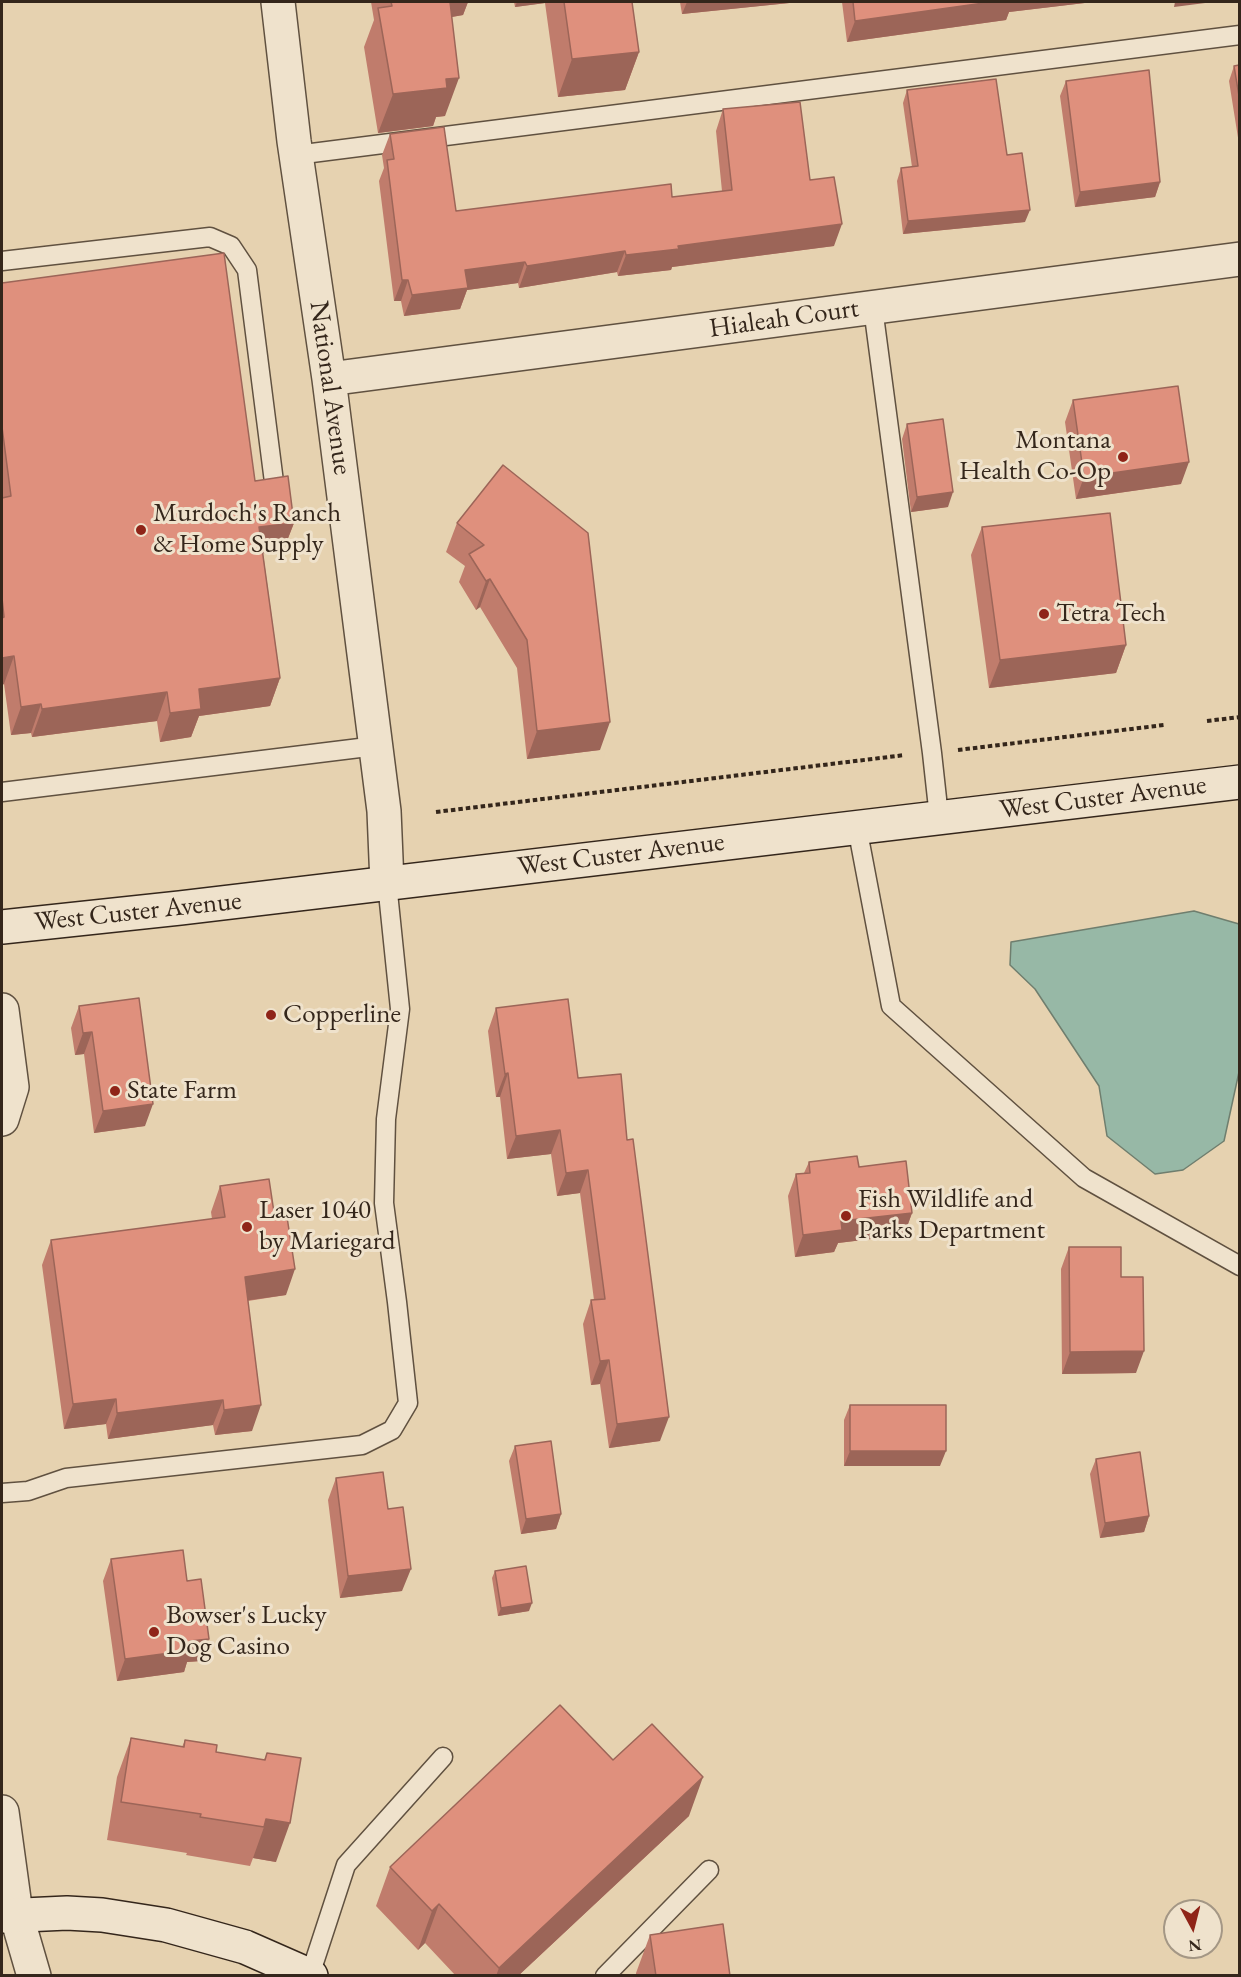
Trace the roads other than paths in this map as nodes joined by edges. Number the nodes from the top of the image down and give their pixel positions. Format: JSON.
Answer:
{"nodes":[{"id":1,"x":278,"y":2,"type":"edge"},
{"id":2,"x":1239,"y":35,"type":"edge"},
{"id":3,"x":296,"y":155,"type":"junction"},
{"id":4,"x":1239,"y":259,"type":"edge"},
{"id":5,"x":2,"y":261,"type":"edge"},
{"id":6,"x":873,"y":308,"type":"junction"},
{"id":7,"x":329,"y":379,"type":"junction"},
{"id":8,"x":274,"y":482,"type":"edge"},
{"id":9,"x":376,"y":746,"type":"junction"},
{"id":10,"x":1239,"y":782,"type":"edge"},
{"id":11,"x":2,"y":792,"type":"edge"},
{"id":12,"x":939,"y":818,"type":"junction"},
{"id":13,"x":857,"y":827,"type":"junction"},
{"id":14,"x":387,"y":883,"type":"junction"},
{"id":15,"x":2,"y":927,"type":"edge"},
{"id":16,"x":2,"y":1010,"type":"edge"},
{"id":17,"x":2,"y":1119,"type":"edge"},
{"id":18,"x":1239,"y":1266,"type":"edge"},
{"id":19,"x":2,"y":1493,"type":"edge"},
{"id":20,"x":443,"y":1757,"type":"dead end"},
{"id":21,"x":2,"y":1812,"type":"edge"},
{"id":22,"x":709,"y":1870,"type":"dead end"},
{"id":23,"x":9,"y":1915,"type":"edge"},
{"id":24,"x":2,"y":1947,"type":"edge"},
{"id":25,"x":311,"y":1975,"type":"edge"},
{"id":26,"x":34,"y":1976,"type":"edge"},
{"id":27,"x":605,"y":1976,"type":"edge"}],
"edges":[{"from":1,"to":3,"type":"street","name":"National Avenue"},
{"from":2,"to":3,"type":"lane"},
{"from":3,"to":7,"type":"street","name":"National Avenue"},
{"from":4,"to":6,"type":"street","name":"Hialeah Court"},
{"from":5,"to":8,"type":"lane"},
{"from":6,"to":7,"type":"street","name":"Hialeah Court"},
{"from":6,"to":12,"type":"lane"},
{"from":7,"to":9,"type":"street","name":"National Avenue"},
{"from":9,"to":11,"type":"lane"},
{"from":9,"to":14,"type":"street","name":"National Avenue"},
{"from":10,"to":12,"type":"street","name":"West Custer Avenue"},
{"from":12,"to":13,"type":"street","name":"West Custer Avenue"},
{"from":13,"to":14,"type":"street","name":"West Custer Avenue"},
{"from":13,"to":18,"type":"lane"},
{"from":14,"to":15,"type":"street","name":"West Custer Avenue"},
{"from":14,"to":19,"type":"lane"},
{"from":16,"to":17,"type":"street"},
{"from":20,"to":25,"type":"lane"},
{"from":21,"to":23,"type":"street"},
{"from":22,"to":27,"type":"lane"},
{"from":23,"to":24,"type":"street"},
{"from":23,"to":25,"type":"street"},
{"from":23,"to":26,"type":"street"}]}
